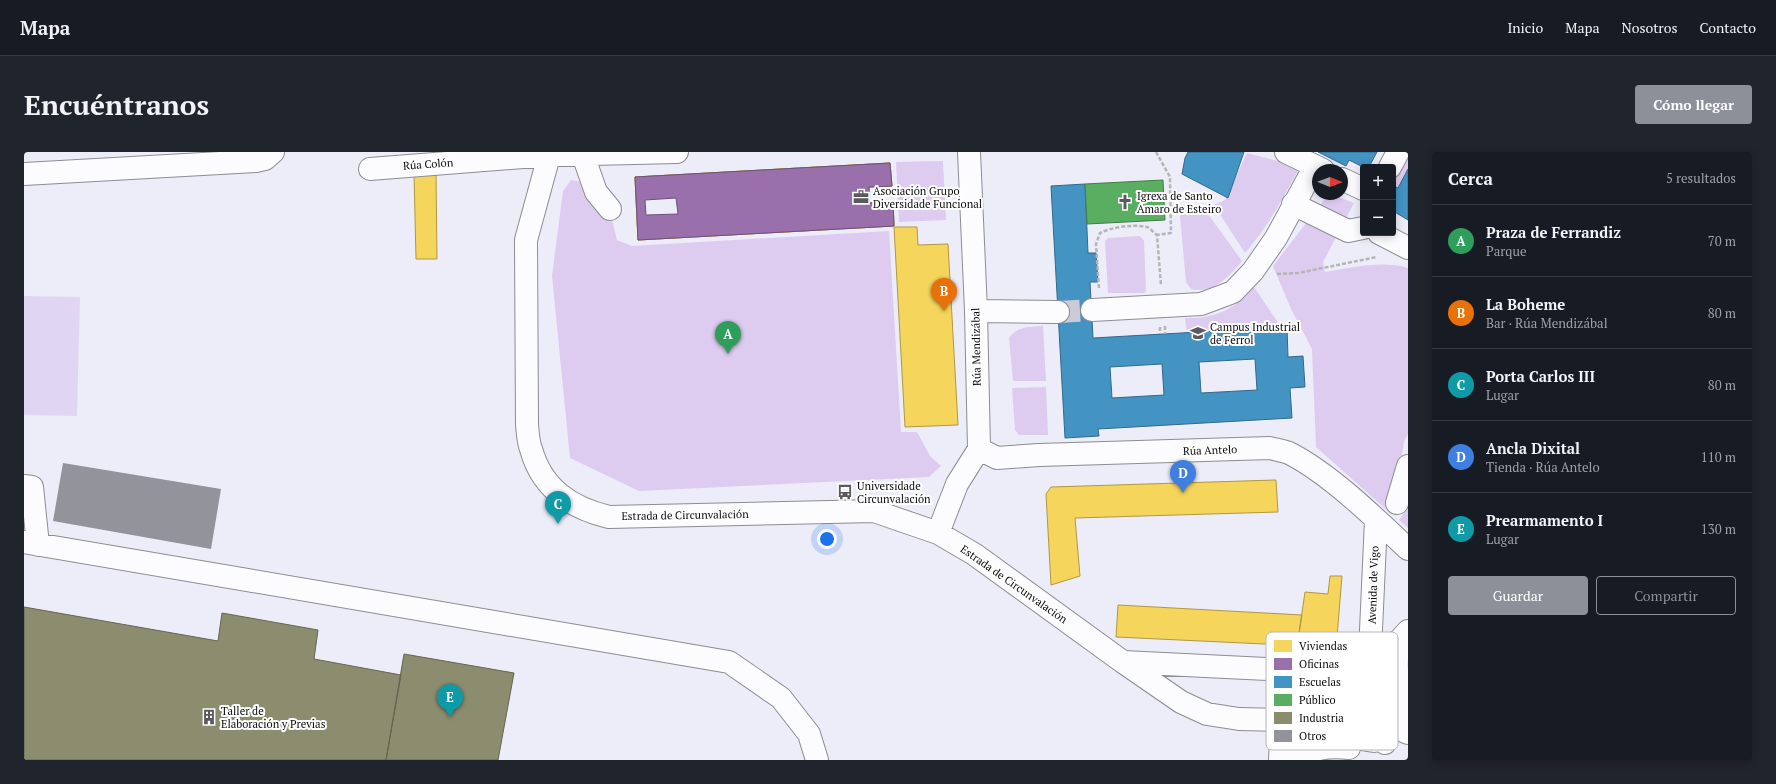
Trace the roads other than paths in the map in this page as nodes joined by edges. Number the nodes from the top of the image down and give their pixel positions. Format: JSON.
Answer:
{"nodes":[{"id":1,"x":273,"y":152,"type":"edge"},
{"id":2,"x":677,"y":152,"type":"edge"},
{"id":3,"x":969,"y":152,"type":"edge"},
{"id":4,"x":1286,"y":152,"type":"edge"},
{"id":5,"x":1398,"y":152,"type":"edge"},
{"id":6,"x":550,"y":154,"type":"edge"},
{"id":7,"x":583,"y":155,"type":"junction"},
{"id":8,"x":1392,"y":164,"type":"edge"},
{"id":9,"x":1312,"y":165,"type":"edge"},
{"id":10,"x":370,"y":169,"type":"dead end"},
{"id":11,"x":24,"y":174,"type":"edge"},
{"id":12,"x":1312,"y":178,"type":"edge"},
{"id":13,"x":1348,"y":182,"type":"edge"},
{"id":14,"x":1360,"y":187,"type":"edge"},
{"id":15,"x":1293,"y":204,"type":"junction"},
{"id":16,"x":610,"y":209,"type":"dead end"},
{"id":17,"x":1360,"y":229,"type":"edge"},
{"id":18,"x":1385,"y":236,"type":"edge"},
{"id":19,"x":1408,"y":248,"type":"edge"},
{"id":20,"x":1096,"y":310,"type":"tunnel mouth"},
{"id":21,"x":976,"y":311,"type":"junction"},
{"id":22,"x":1058,"y":312,"type":"tunnel mouth"},
{"id":23,"x":979,"y":448,"type":"junction"},
{"id":24,"x":1408,"y":466,"type":"edge"},
{"id":25,"x":24,"y":486,"type":"edge"},
{"id":26,"x":1397,"y":503,"type":"dead end"},
{"id":27,"x":1376,"y":520,"type":"junction"},
{"id":28,"x":938,"y":533,"type":"junction"},
{"id":29,"x":31,"y":544,"type":"edge"},
{"id":30,"x":1408,"y":549,"type":"edge"},
{"id":31,"x":1371,"y":632,"type":"edge"},
{"id":32,"x":1403,"y":636,"type":"edge"},
{"id":33,"x":1123,"y":662,"type":"junction"},
{"id":34,"x":1266,"y":669,"type":"edge"},
{"id":35,"x":1398,"y":674,"type":"edge"},
{"id":36,"x":1398,"y":685,"type":"edge"},
{"id":37,"x":1408,"y":711,"type":"edge"},
{"id":38,"x":1266,"y":720,"type":"edge"},
{"id":39,"x":1398,"y":729,"type":"edge"},
{"id":40,"x":1408,"y":733,"type":"edge"},
{"id":41,"x":1398,"y":744,"type":"edge"},
{"id":42,"x":1408,"y":745,"type":"edge"},
{"id":43,"x":1398,"y":746,"type":"edge"},
{"id":44,"x":1281,"y":750,"type":"edge"},
{"id":45,"x":1314,"y":750,"type":"edge"},
{"id":46,"x":817,"y":760,"type":"edge"},
{"id":47,"x":1280,"y":760,"type":"edge"},
{"id":48,"x":1294,"y":760,"type":"edge"}],
"edges":[{"from":1,"to":11,"type":"street"},
{"from":2,"to":7,"type":"street","name":"Rúa Colón"},
{"from":3,"to":21,"type":"street","name":"Rúa Mendizábal"},
{"from":4,"to":9,"type":"street"},
{"from":5,"to":8,"type":"street"},
{"from":6,"to":7,"type":"street","name":"Rúa Colón"},
{"from":6,"to":10,"type":"street","name":"Rúa Colón"},
{"from":6,"to":28,"type":"street","name":"Estrada de Circunvalación"},
{"from":7,"to":16,"type":"street"},
{"from":12,"to":15,"type":"street"},
{"from":13,"to":14,"type":"street"},
{"from":15,"to":17,"type":"street"},
{"from":15,"to":20,"type":"street"},
{"from":18,"to":19,"type":"street"},
{"from":21,"to":22,"type":"street"},
{"from":21,"to":23,"type":"street","name":"Rúa Mendizábal"},
{"from":23,"to":27,"type":"street","name":"Rúa Antelo"},
{"from":23,"to":28,"type":"street"},
{"from":24,"to":26,"type":"street"},
{"from":25,"to":29,"type":"street"},
{"from":27,"to":30,"type":"street","name":"Rúa Antelo"},
{"from":27,"to":31,"type":"street","name":"Avenida de Vigo"},
{"from":28,"to":33,"type":"street","name":"Estrada de Circunvalación"},
{"from":29,"to":46,"type":"street"},
{"from":32,"to":35,"type":"street"},
{"from":33,"to":34,"type":"street"},
{"from":33,"to":38,"type":"street","name":"Estrada de Circunvalación"},
{"from":36,"to":37,"type":"street"},
{"from":39,"to":40,"type":"street"},
{"from":41,"to":42,"type":"street"},
{"from":42,"to":43,"type":"street"},
{"from":44,"to":47,"type":"street"},
{"from":45,"to":48,"type":"street"}]}
